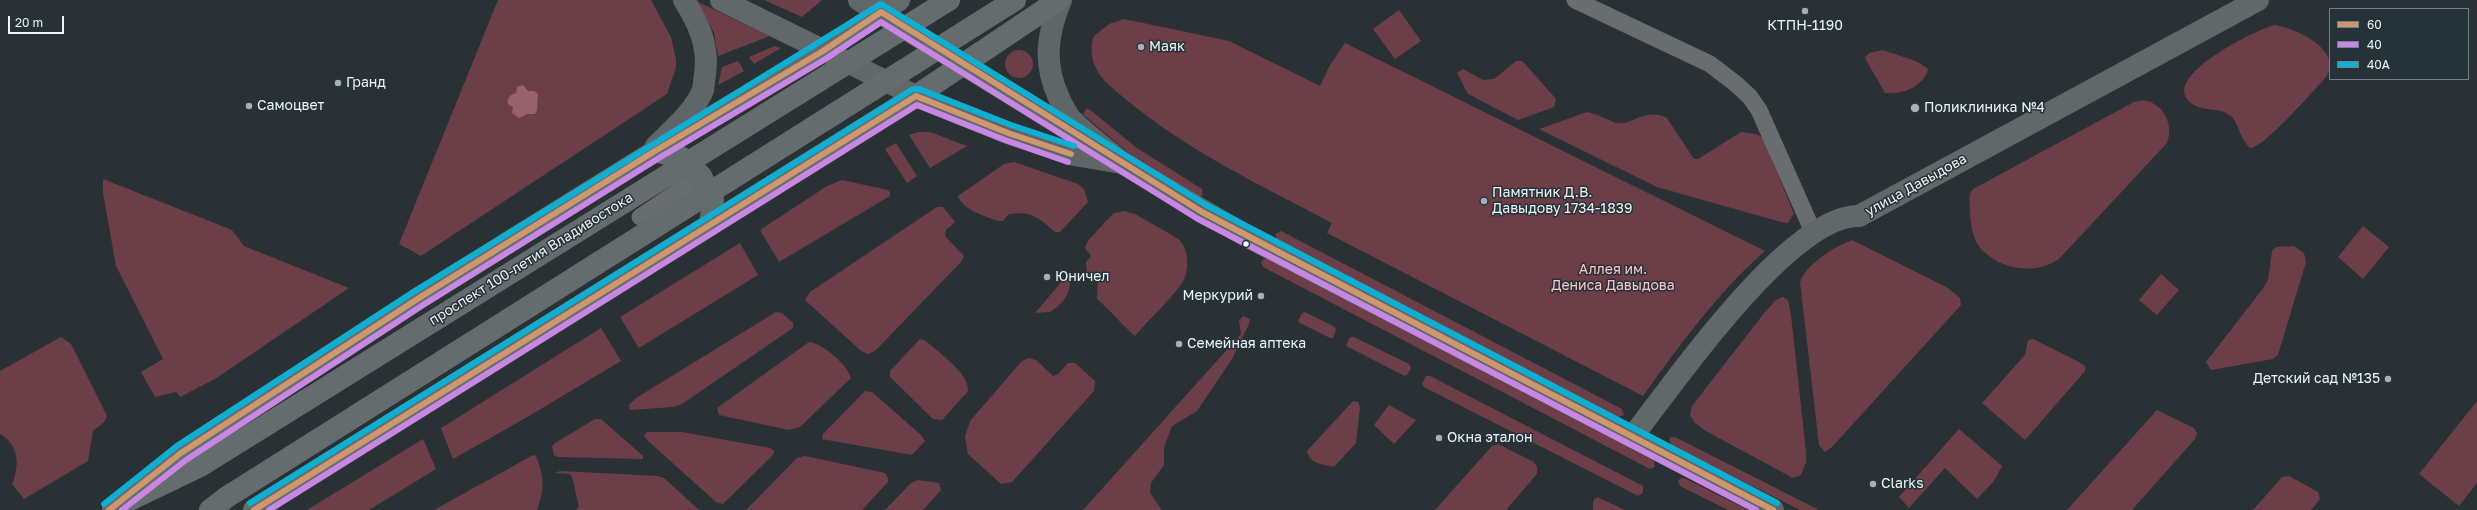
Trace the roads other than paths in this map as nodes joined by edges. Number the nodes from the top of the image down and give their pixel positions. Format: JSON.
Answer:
{"nodes":[{"id":1,"x":684,"y":0,"type":"edge"},
{"id":2,"x":721,"y":0,"type":"edge"},
{"id":3,"x":859,"y":0,"type":"edge"},
{"id":4,"x":899,"y":0,"type":"edge"},
{"id":5,"x":949,"y":0,"type":"edge"},
{"id":6,"x":1015,"y":0,"type":"edge"},
{"id":7,"x":1060,"y":0,"type":"edge"},
{"id":8,"x":1575,"y":0,"type":"edge"},
{"id":9,"x":2258,"y":0,"type":"edge"},
{"id":10,"x":881,"y":12,"type":"junction"},
{"id":11,"x":822,"y":51,"type":"junction"},
{"id":12,"x":964,"y":64,"type":"junction"},
{"id":13,"x":916,"y":96,"type":"junction"},
{"id":14,"x":650,"y":154,"type":"junction"},
{"id":15,"x":1122,"y":163,"type":"junction"},
{"id":16,"x":701,"y":176,"type":"junction"},
{"id":17,"x":640,"y":217,"type":"dead end"},
{"id":18,"x":710,"y":225,"type":"junction"},
{"id":19,"x":1814,"y":234,"type":"junction"},
{"id":20,"x":1632,"y":437,"type":"junction"},
{"id":21,"x":111,"y":509,"type":"edge"},
{"id":22,"x":210,"y":510,"type":"edge"},
{"id":23,"x":254,"y":510,"type":"edge"},
{"id":24,"x":1773,"y":510,"type":"edge"}],
"edges":[{"from":1,"to":14,"type":"main road"},
{"from":2,"to":11,"type":"street"},
{"from":3,"to":10,"type":"street"},
{"from":4,"to":10,"type":"highway"},
{"from":5,"to":21,"type":"highway","name":"проспект 100-летия Владивостока","bridge":true},
{"from":6,"to":22,"type":"highway","bridge":true},
{"from":7,"to":12,"type":"highway"},
{"from":7,"to":15,"type":"main road"},
{"from":8,"to":19,"type":"street"},
{"from":9,"to":19,"type":"street","name":"улица Давыдова"},
{"from":10,"to":11,"type":"highway"},
{"from":10,"to":12,"type":"street"},
{"from":11,"to":13,"type":"street"},
{"from":11,"to":14,"type":"highway"},
{"from":12,"to":13,"type":"highway"},
{"from":12,"to":15,"type":"street"},
{"from":13,"to":15,"type":"main road"},
{"from":13,"to":18,"type":"highway"},
{"from":14,"to":16,"type":"highway"},
{"from":14,"to":21,"type":"highway"},
{"from":15,"to":20,"type":"main road"},
{"from":16,"to":17,"type":"street"},
{"from":16,"to":18,"type":"highway"},
{"from":18,"to":23,"type":"highway"},
{"from":19,"to":20,"type":"street","name":"улица Давыдова"},
{"from":20,"to":24,"type":"main road"}]}
